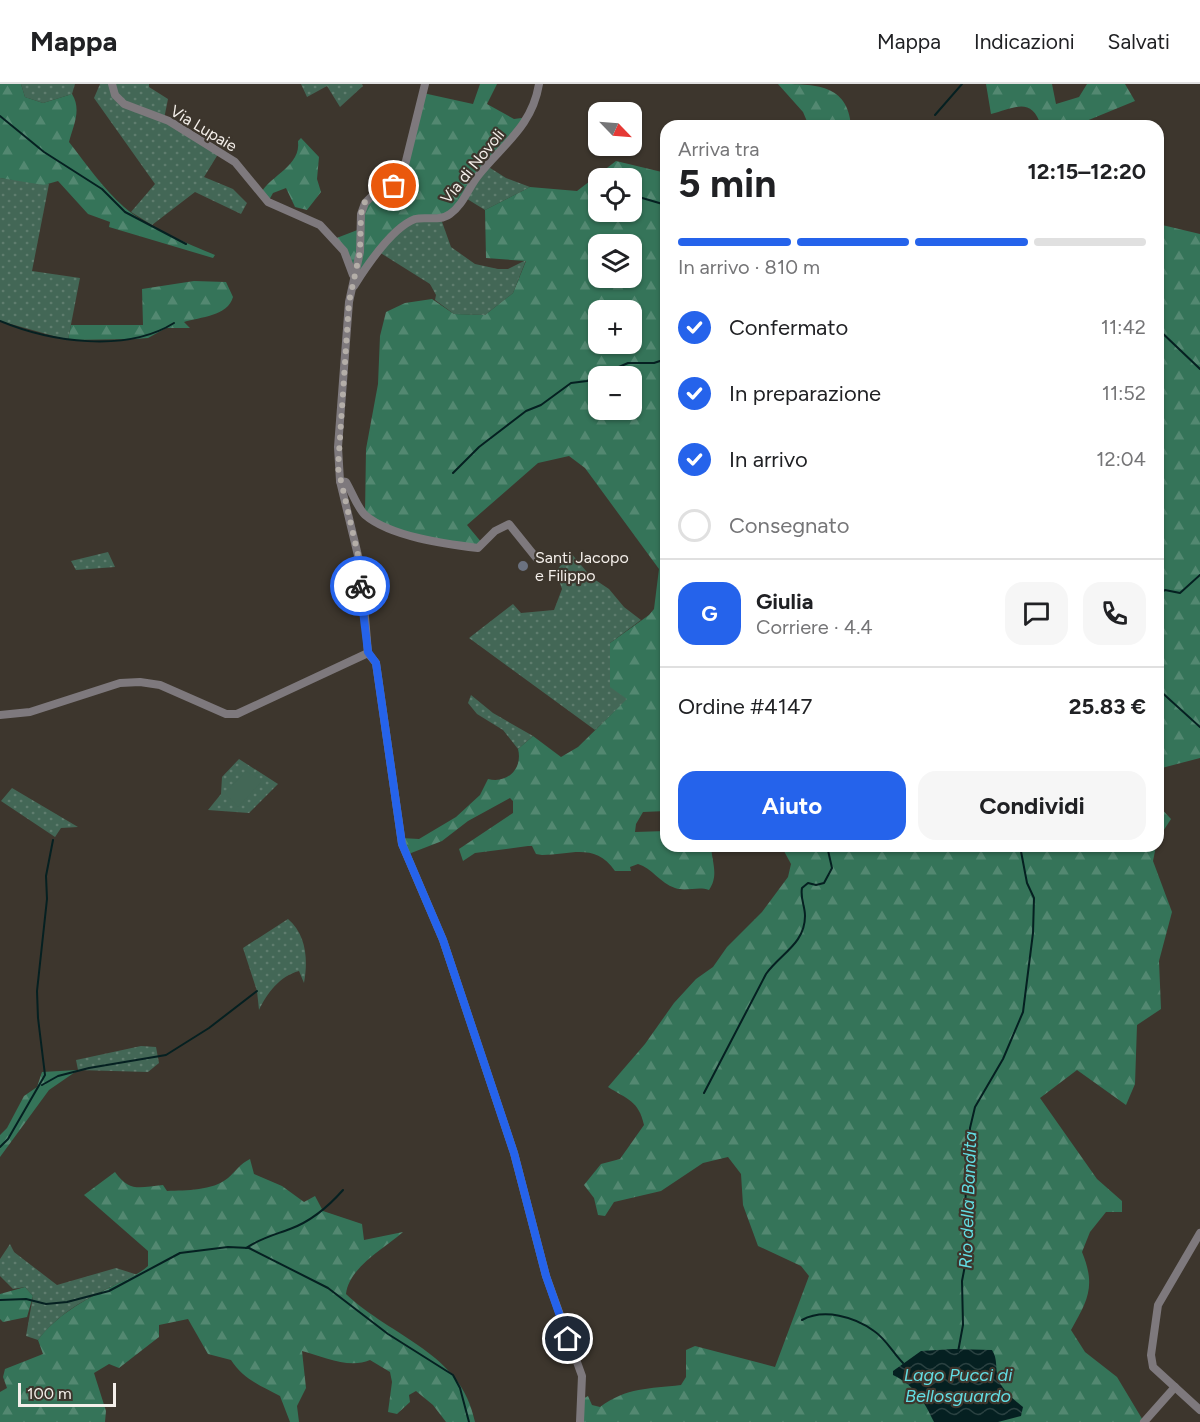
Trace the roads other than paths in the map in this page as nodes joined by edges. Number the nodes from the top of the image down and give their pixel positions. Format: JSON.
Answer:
{"nodes":[{"id":1,"x":112,"y":84,"type":"edge"},
{"id":2,"x":425,"y":84,"type":"edge"},
{"id":3,"x":539,"y":84,"type":"edge"},
{"id":4,"x":354,"y":275,"type":"junction"},
{"id":5,"x":353,"y":288,"type":"junction"},
{"id":6,"x":340,"y":481,"type":"junction"},
{"id":7,"x":538,"y":560,"type":"dead end"},
{"id":8,"x":368,"y":652,"type":"junction"},
{"id":9,"x":0,"y":715,"type":"edge"},
{"id":10,"x":1200,"y":1233,"type":"edge"},
{"id":11,"x":1175,"y":1387,"type":"junction"},
{"id":12,"x":1200,"y":1410,"type":"edge"},
{"id":13,"x":580,"y":1422,"type":"edge"},
{"id":14,"x":1144,"y":1422,"type":"edge"}],
"edges":[{"from":1,"to":4,"type":"street","name":"Via Lupaie"},
{"from":2,"to":4,"type":"street","name":"Via Lupaie"},
{"from":3,"to":5,"type":"street","name":"Via di Novoli"},
{"from":4,"to":5,"type":"street","name":"Via Lupaie"},
{"from":5,"to":6,"type":"street","name":"Via Lupaie"},
{"from":6,"to":7,"type":"street"},
{"from":6,"to":8,"type":"street","name":"Via Lupaie"},
{"from":8,"to":9,"type":"street"},
{"from":8,"to":13,"type":"street","name":"Via Lupaie"},
{"from":10,"to":11,"type":"street"},
{"from":11,"to":12,"type":"street"},
{"from":11,"to":14,"type":"street"}]}
